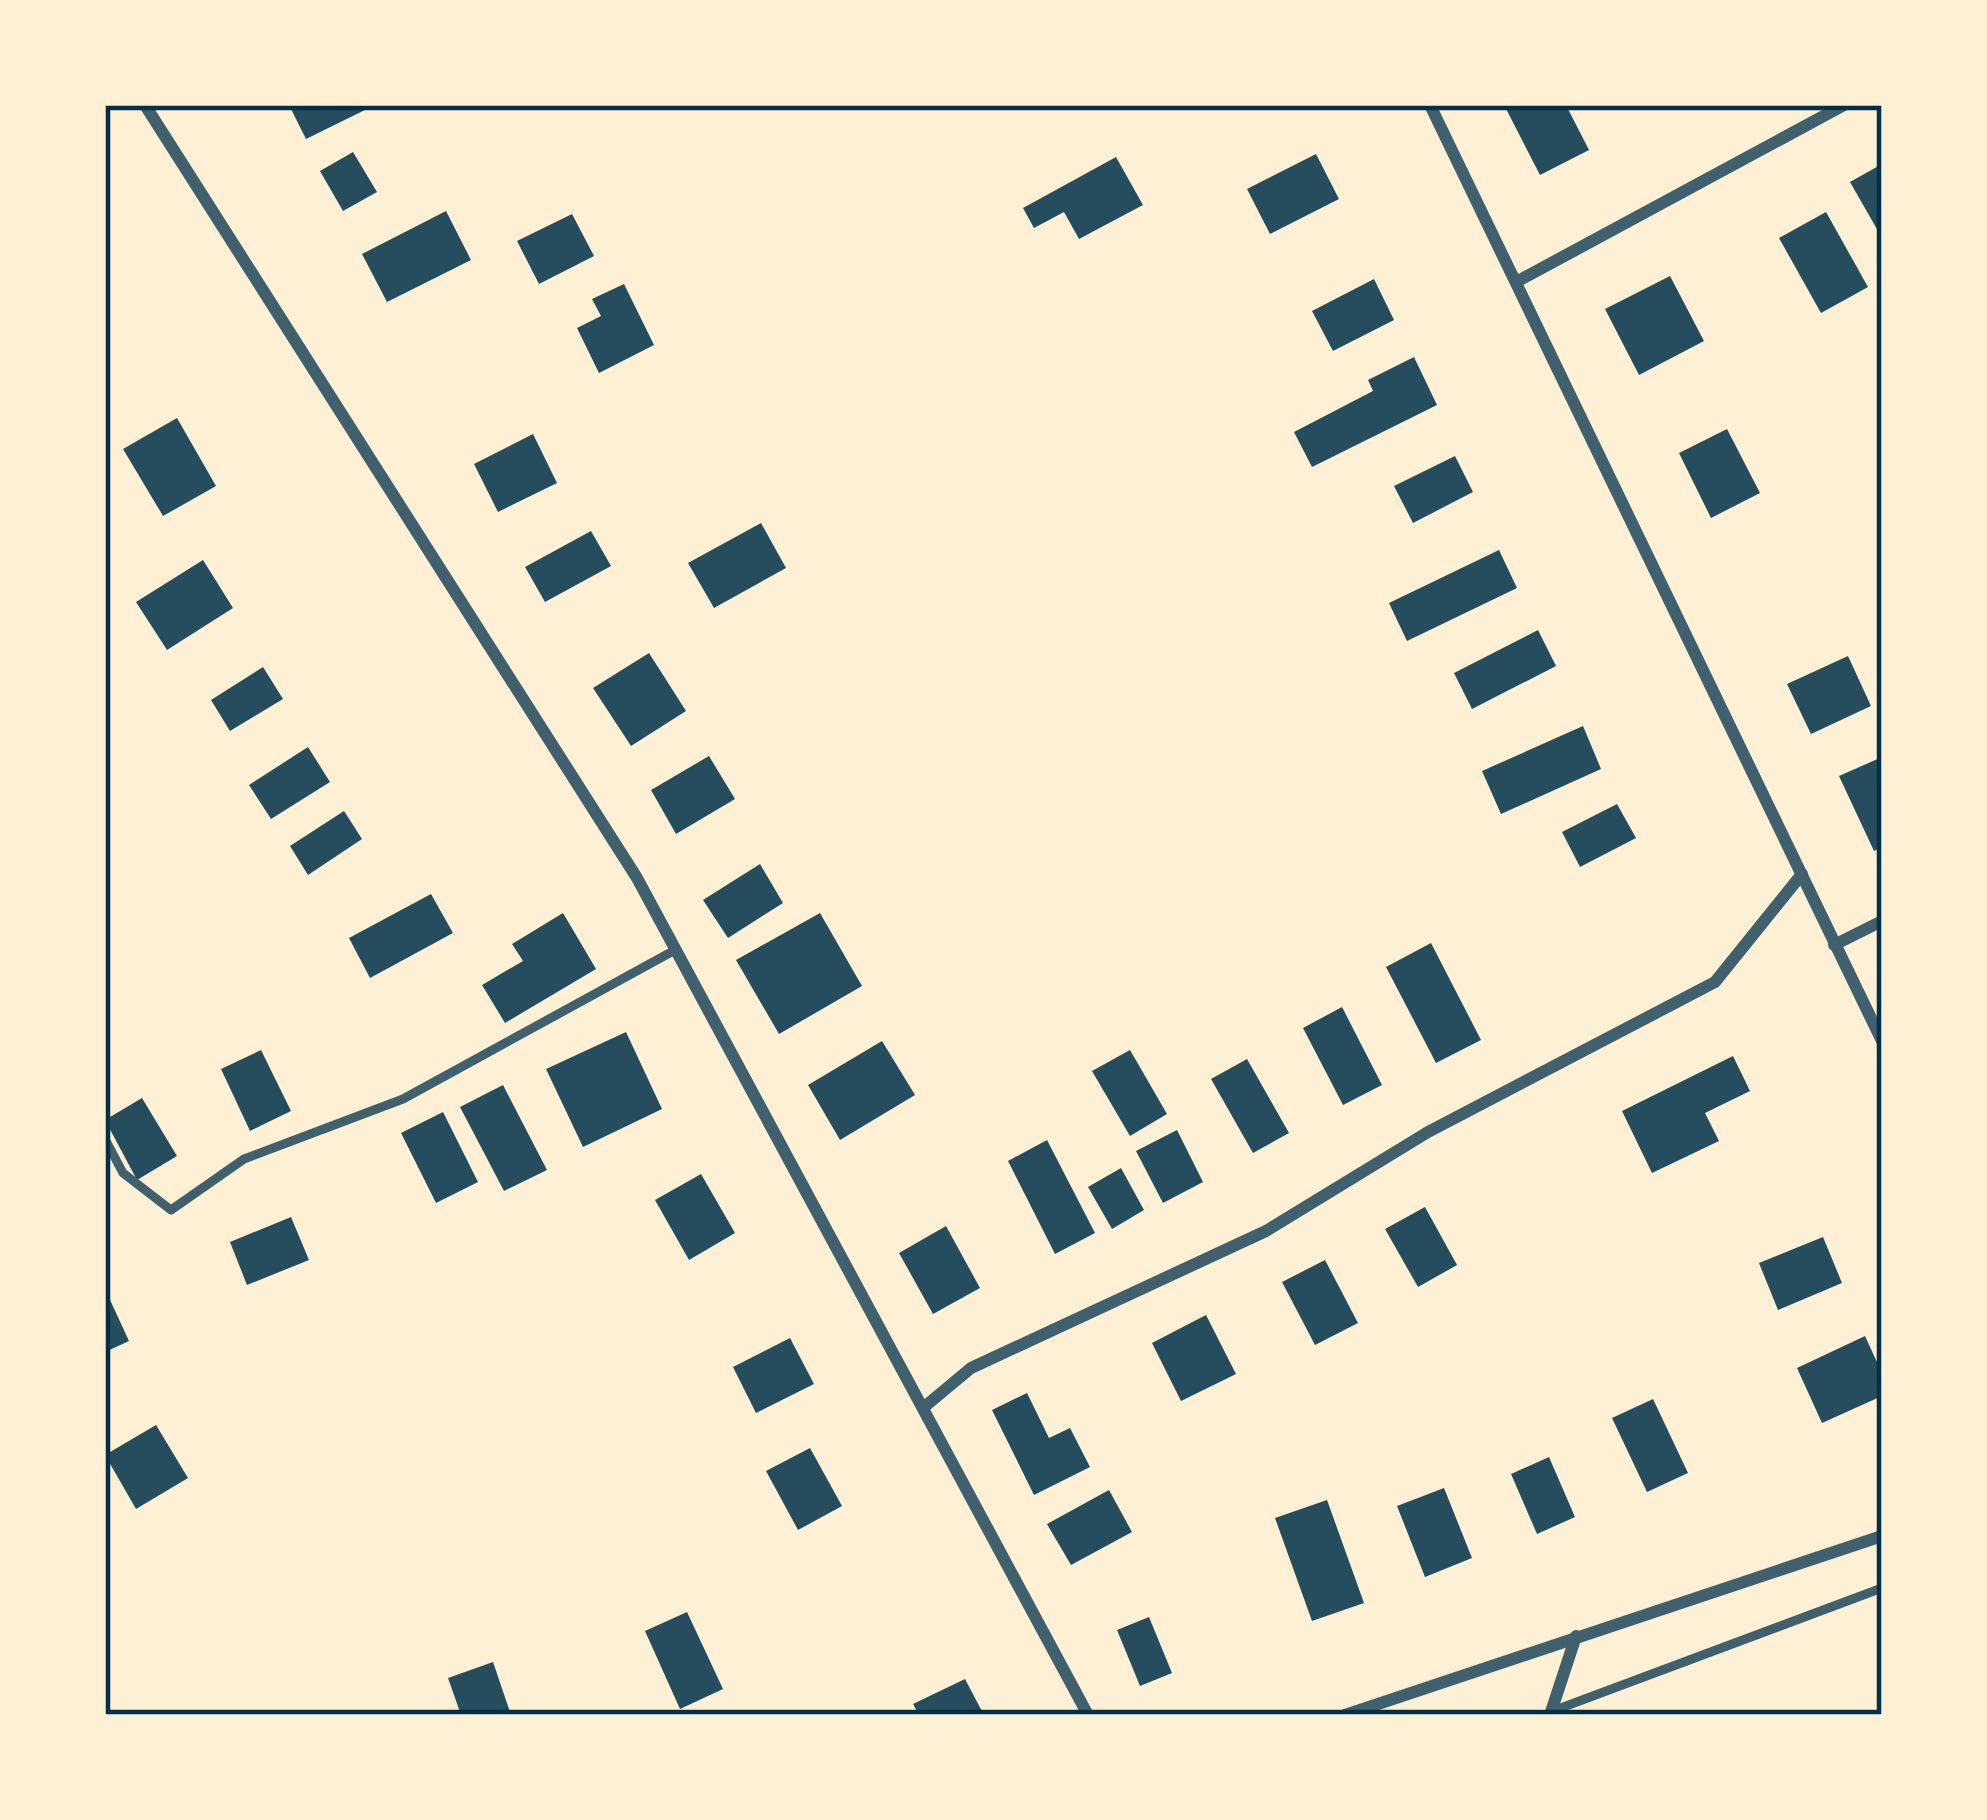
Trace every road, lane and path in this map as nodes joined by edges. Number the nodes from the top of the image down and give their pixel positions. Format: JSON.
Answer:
{"nodes":[{"id":1,"x":145,"y":105,"type":"edge"},
{"id":2,"x":1430,"y":105,"type":"edge"},
{"id":3,"x":1844,"y":105,"type":"edge"},
{"id":4,"x":1518,"y":281,"type":"junction"},
{"id":5,"x":1802,"y":874,"type":"junction"},
{"id":6,"x":1882,"y":921,"type":"edge"},
{"id":7,"x":1834,"y":945,"type":"junction"},
{"id":8,"x":675,"y":950,"type":"junction"},
{"id":9,"x":1882,"y":1041,"type":"edge"},
{"id":10,"x":105,"y":1138,"type":"edge"},
{"id":11,"x":923,"y":1408,"type":"junction"},
{"id":12,"x":1882,"y":1536,"type":"edge"},
{"id":13,"x":1882,"y":1588,"type":"edge"},
{"id":14,"x":1576,"y":1636,"type":"junction"},
{"id":15,"x":1550,"y":1713,"type":"edge"},
{"id":16,"x":1088,"y":1715,"type":"edge"},
{"id":17,"x":1345,"y":1715,"type":"edge"}],
"edges":[{"from":1,"to":8,"type":"street"},
{"from":2,"to":4,"type":"street"},
{"from":3,"to":4,"type":"street"},
{"from":4,"to":5,"type":"street"},
{"from":5,"to":7,"type":"street"},
{"from":5,"to":11,"type":"street"},
{"from":6,"to":7,"type":"street"},
{"from":7,"to":9,"type":"street"},
{"from":8,"to":10,"type":"lane"},
{"from":8,"to":11,"type":"street"},
{"from":11,"to":16,"type":"street"},
{"from":12,"to":14,"type":"street"},
{"from":13,"to":15,"type":"lane"},
{"from":14,"to":15,"type":"street"},
{"from":14,"to":17,"type":"street"}]}
